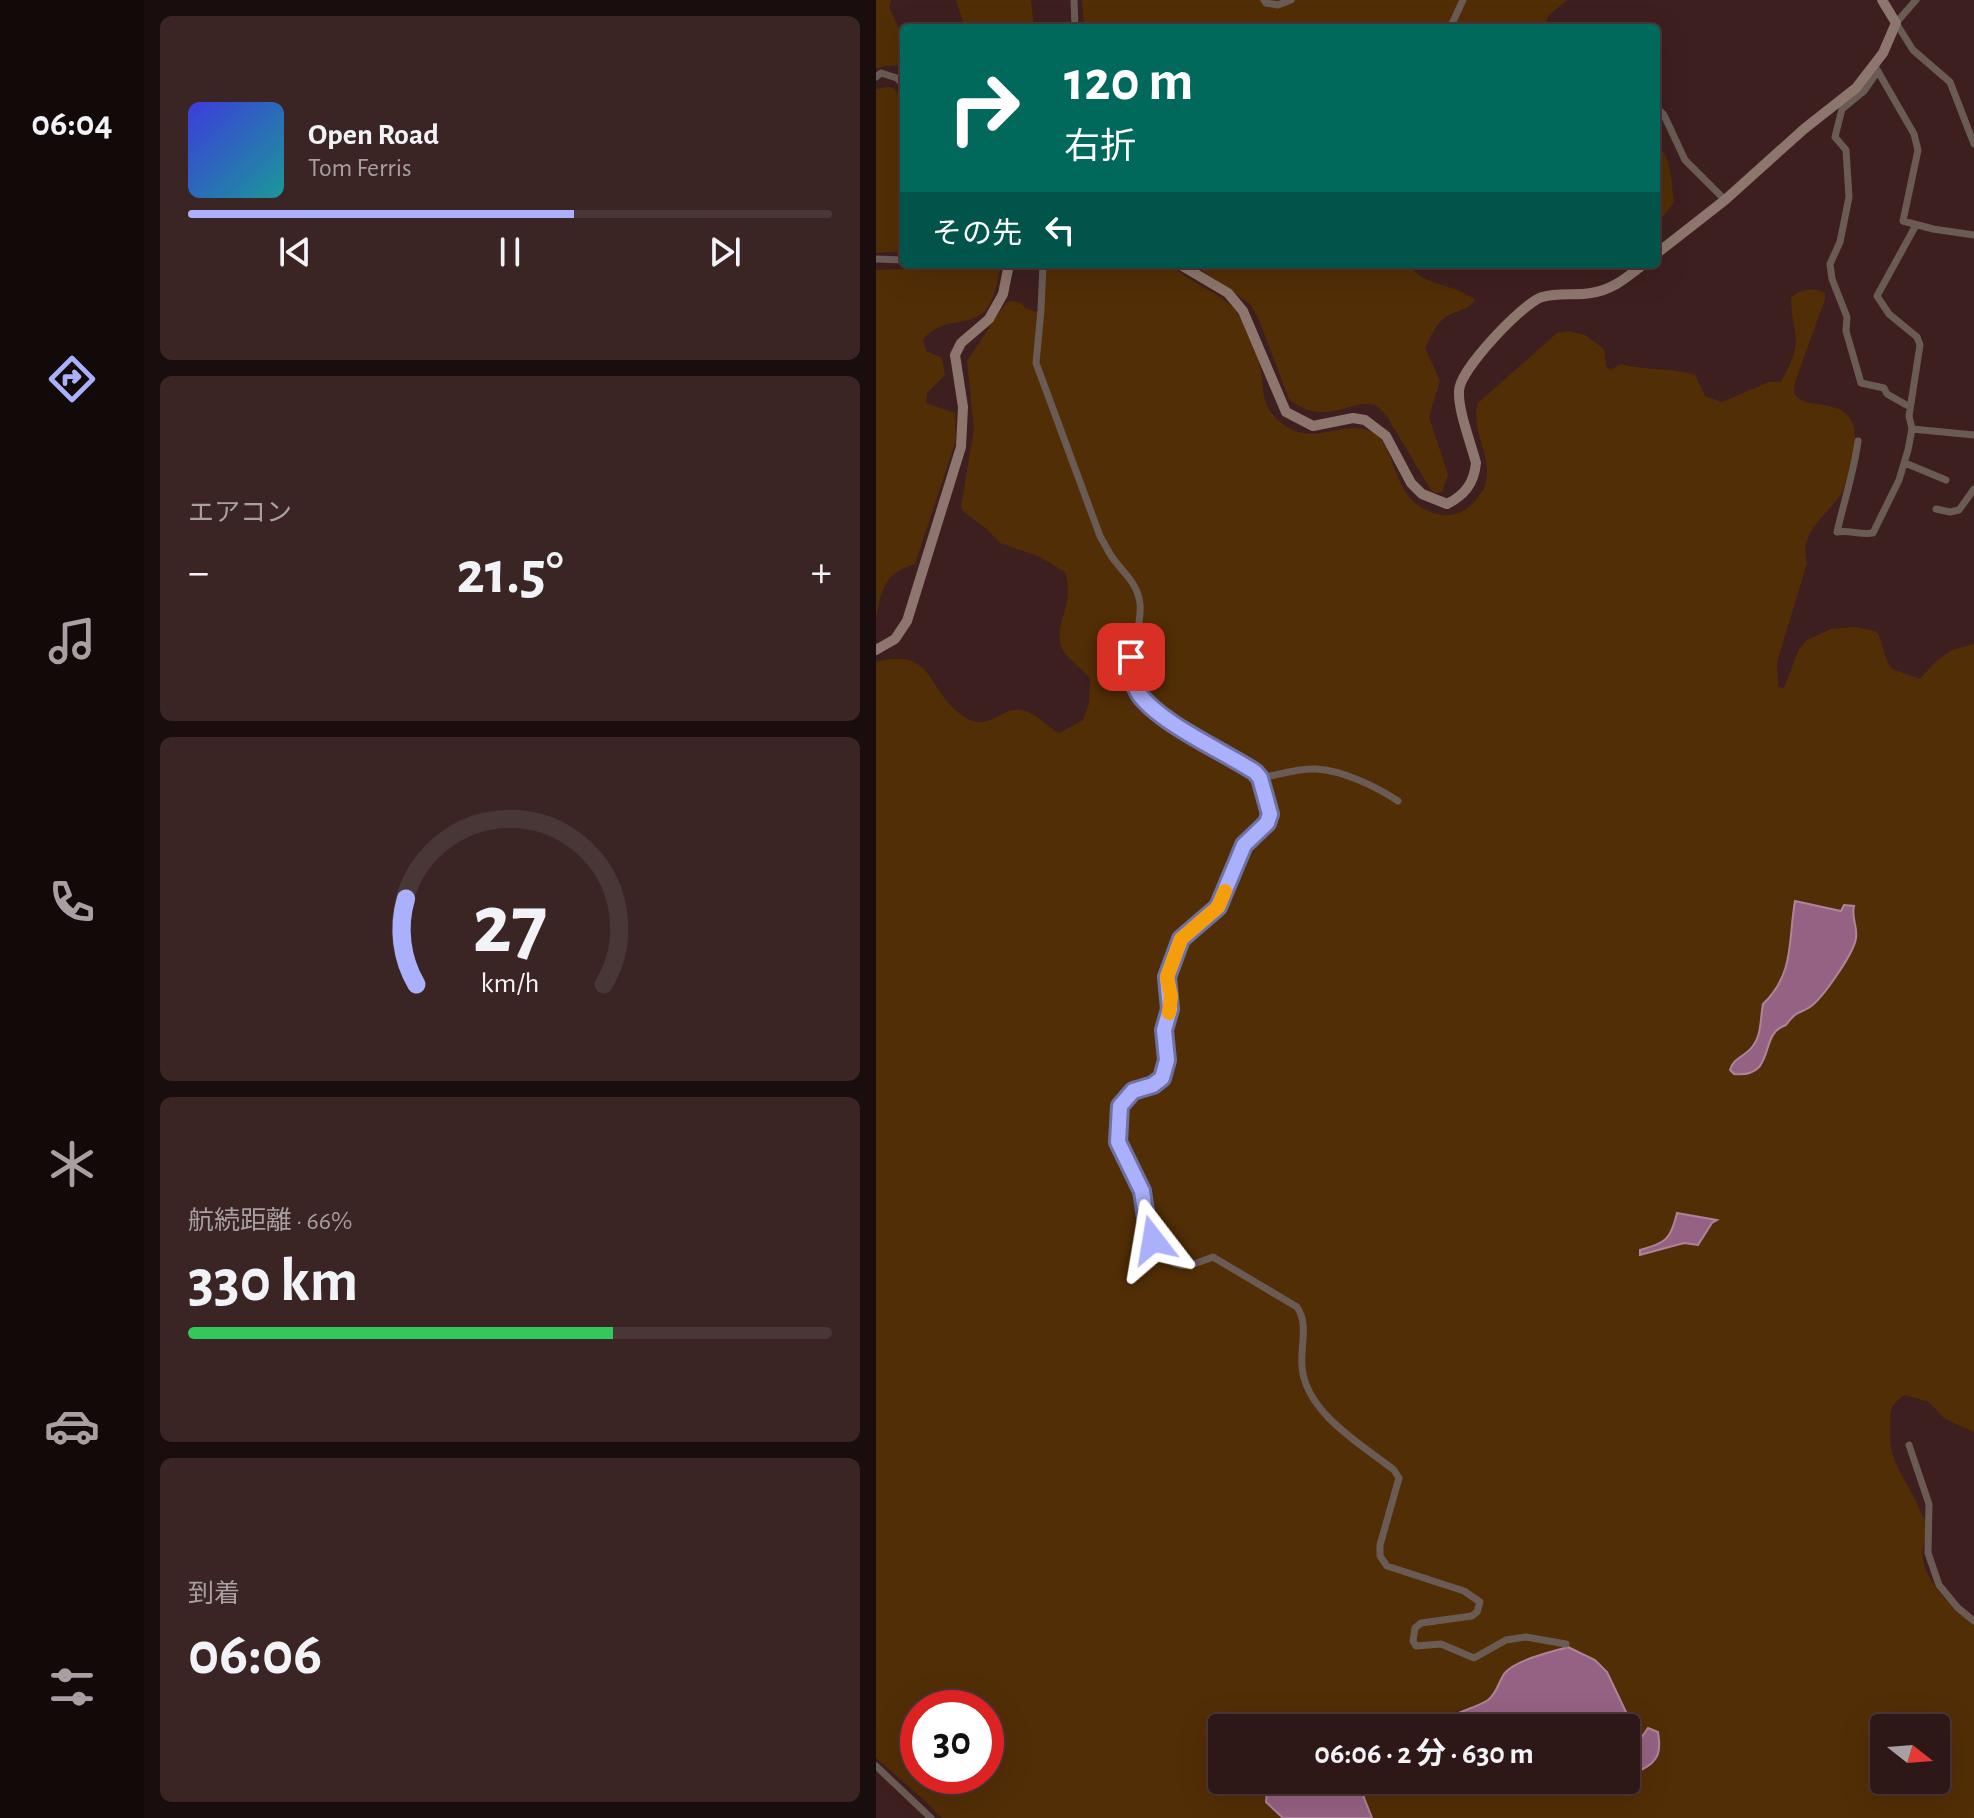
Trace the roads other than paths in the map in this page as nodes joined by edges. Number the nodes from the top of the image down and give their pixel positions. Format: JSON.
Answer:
{"nodes":[{"id":1,"x":1074,"y":0,"type":"edge"},
{"id":2,"x":1264,"y":0,"type":"edge"},
{"id":3,"x":1291,"y":0,"type":"edge"},
{"id":4,"x":1463,"y":0,"type":"edge"},
{"id":5,"x":1882,"y":0,"type":"edge"},
{"id":6,"x":1916,"y":0,"type":"edge"},
{"id":7,"x":1896,"y":23,"type":"junction"},
{"id":8,"x":1075,"y":24,"type":"edge"},
{"id":9,"x":1452,"y":24,"type":"edge"},
{"id":10,"x":1875,"y":68,"type":"junction"},
{"id":11,"x":876,"y":77,"type":"edge"},
{"id":12,"x":900,"y":81,"type":"edge"},
{"id":13,"x":1660,"y":111,"type":"edge"},
{"id":14,"x":1974,"y":144,"type":"edge"},
{"id":15,"x":1725,"y":200,"type":"junction"},
{"id":16,"x":1916,"y":225,"type":"junction"},
{"id":17,"x":1974,"y":235,"type":"edge"},
{"id":18,"x":1660,"y":251,"type":"edge"},
{"id":19,"x":876,"y":259,"type":"edge"},
{"id":20,"x":900,"y":260,"type":"edge"},
{"id":21,"x":1008,"y":268,"type":"edge"},
{"id":22,"x":1043,"y":268,"type":"edge"},
{"id":23,"x":1186,"y":268,"type":"edge"},
{"id":24,"x":1639,"y":268,"type":"edge"},
{"id":25,"x":1910,"y":407,"type":"junction"},
{"id":26,"x":1912,"y":429,"type":"junction"},
{"id":27,"x":1974,"y":435,"type":"edge"},
{"id":28,"x":1858,"y":441,"type":"dead end"},
{"id":29,"x":1905,"y":463,"type":"junction"},
{"id":30,"x":1946,"y":480,"type":"dead end"},
{"id":31,"x":1974,"y":489,"type":"edge"},
{"id":32,"x":1936,"y":509,"type":"dead end"},
{"id":33,"x":876,"y":650,"type":"edge"},
{"id":34,"x":1260,"y":778,"type":"junction"},
{"id":35,"x":1398,"y":801,"type":"dead end"},
{"id":36,"x":1909,"y":1445,"type":"dead end"},
{"id":37,"x":1974,"y":1621,"type":"edge"},
{"id":38,"x":1566,"y":1644,"type":"dead end"},
{"id":39,"x":876,"y":1766,"type":"edge"},
{"id":40,"x":931,"y":1818,"type":"edge"}],
"edges":[{"from":1,"to":8,"type":"street"},
{"from":2,"to":3,"type":"street"},
{"from":4,"to":9,"type":"street"},
{"from":5,"to":7,"type":"street"},
{"from":6,"to":7,"type":"street"},
{"from":7,"to":10,"type":"street"},
{"from":7,"to":14,"type":"street"},
{"from":10,"to":15,"type":"street"},
{"from":10,"to":16,"type":"street"},
{"from":10,"to":25,"type":"street"},
{"from":11,"to":12,"type":"street"},
{"from":13,"to":15,"type":"street"},
{"from":15,"to":18,"type":"street"},
{"from":16,"to":17,"type":"street"},
{"from":16,"to":25,"type":"street"},
{"from":19,"to":20,"type":"street"},
{"from":21,"to":33,"type":"street"},
{"from":22,"to":34,"type":"street"},
{"from":23,"to":24,"type":"street"},
{"from":25,"to":26,"type":"street"},
{"from":26,"to":27,"type":"street"},
{"from":26,"to":29,"type":"street"},
{"from":28,"to":29,"type":"street"},
{"from":29,"to":30,"type":"street"},
{"from":31,"to":32,"type":"street"},
{"from":34,"to":35,"type":"street"},
{"from":34,"to":38,"type":"street"},
{"from":36,"to":37,"type":"street"},
{"from":39,"to":40,"type":"street"}]}
